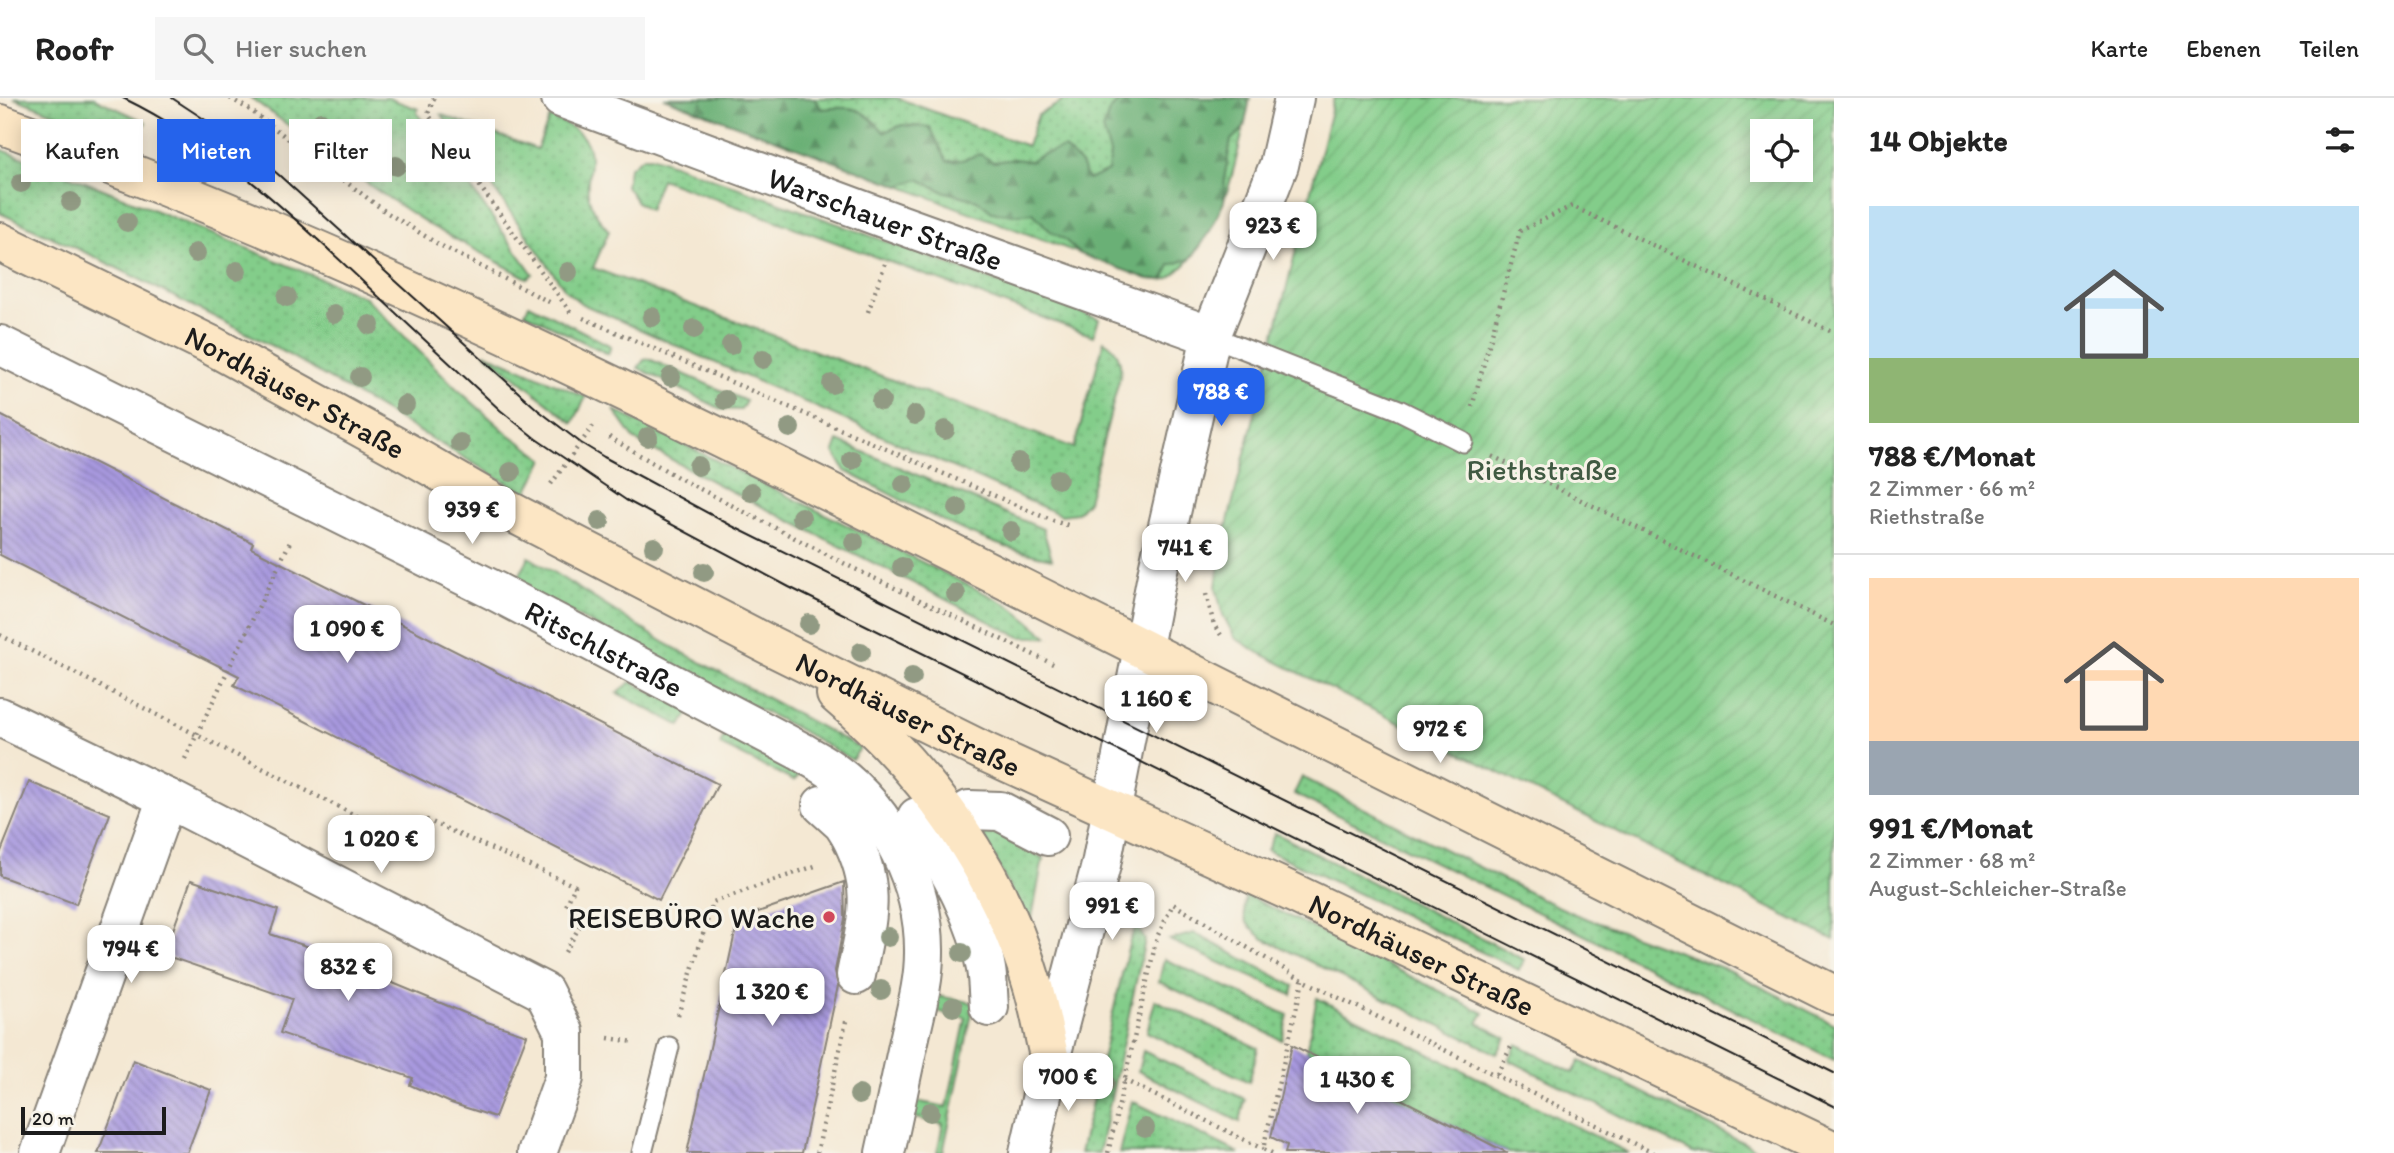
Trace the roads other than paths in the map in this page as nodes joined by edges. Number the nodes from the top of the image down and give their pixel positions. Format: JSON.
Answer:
{"nodes":[{"id":1,"x":561,"y":98,"type":"edge"},
{"id":2,"x":1294,"y":98,"type":"edge"},
{"id":3,"x":623,"y":108,"type":"edge"},
{"id":4,"x":0,"y":124,"type":"edge"},
{"id":5,"x":0,"y":242,"type":"edge"},
{"id":6,"x":1211,"y":336,"type":"junction"},
{"id":7,"x":0,"y":345,"type":"edge"},
{"id":8,"x":1463,"y":442,"type":"road end"},
{"id":9,"x":769,"y":645,"type":"junction"},
{"id":10,"x":1143,"y":648,"type":"junction"},
{"id":11,"x":0,"y":717,"type":"edge"},
{"id":12,"x":167,"y":798,"type":"junction"},
{"id":13,"x":822,"y":805,"type":"dead end"},
{"id":14,"x":992,"y":805,"type":"dead end"},
{"id":15,"x":1112,"y":810,"type":"junction"},
{"id":16,"x":917,"y":817,"type":"dead end"},
{"id":17,"x":1048,"y":836,"type":"dead end"},
{"id":18,"x":856,"y":975,"type":"road end"},
{"id":19,"x":1834,"y":995,"type":"edge"},
{"id":20,"x":989,"y":1007,"type":"dead end"},
{"id":21,"x":669,"y":1047,"type":"road end"},
{"id":22,"x":1050,"y":1060,"type":"junction"},
{"id":23,"x":1834,"y":1151,"type":"edge"},
{"id":24,"x":40,"y":1153,"type":"edge"},
{"id":25,"x":537,"y":1153,"type":"edge"},
{"id":26,"x":642,"y":1153,"type":"edge"},
{"id":27,"x":885,"y":1153,"type":"edge"},
{"id":28,"x":1029,"y":1153,"type":"edge"}],
"edges":[{"from":1,"to":3,"type":"street","name":"Warschauer Straße"},
{"from":2,"to":6,"type":"street"},
{"from":3,"to":6,"type":"street","name":"Warschauer Straße"},
{"from":4,"to":10,"type":"main road"},
{"from":5,"to":9,"type":"main road","name":"Nordhäuser Straße"},
{"from":6,"to":8,"type":"lane"},
{"from":6,"to":10,"type":"street"},
{"from":7,"to":27,"type":"street","name":"Ritschlstraße"},
{"from":9,"to":15,"type":"main road","name":"Nordhäuser Straße"},
{"from":9,"to":22,"type":"main road"},
{"from":10,"to":15,"type":"street"},
{"from":10,"to":19,"type":"main road"},
{"from":11,"to":12,"type":"street"},
{"from":12,"to":24,"type":"street"},
{"from":12,"to":25,"type":"street"},
{"from":13,"to":18,"type":"street"},
{"from":14,"to":17,"type":"street","name":"Nordhäuser Straße"},
{"from":15,"to":22,"type":"street"},
{"from":15,"to":23,"type":"main road","name":"Nordhäuser Straße"},
{"from":16,"to":20,"type":"street"},
{"from":21,"to":26,"type":"lane"},
{"from":22,"to":28,"type":"street"}]}
